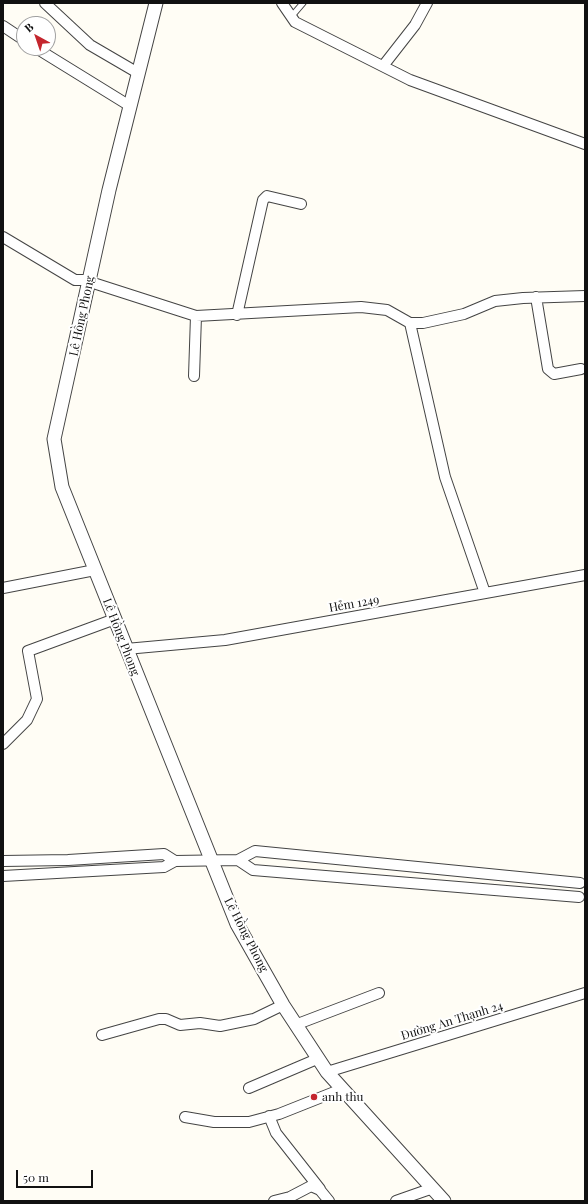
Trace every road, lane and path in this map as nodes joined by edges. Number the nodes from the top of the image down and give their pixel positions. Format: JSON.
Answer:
{"nodes":[{"id":1,"x":45,"y":3,"type":"edge"},
{"id":2,"x":156,"y":3,"type":"edge"},
{"id":3,"x":282,"y":3,"type":"edge"},
{"id":4,"x":303,"y":3,"type":"edge"},
{"id":5,"x":427,"y":3,"type":"edge"},
{"id":6,"x":291,"y":18,"type":"junction"},
{"id":7,"x":3,"y":26,"type":"edge"},
{"id":8,"x":16,"y":35,"type":"edge"},
{"id":9,"x":49,"y":56,"type":"edge"},
{"id":10,"x":383,"y":66,"type":"junction"},
{"id":11,"x":138,"y":73,"type":"junction"},
{"id":12,"x":130,"y":106,"type":"junction"},
{"id":13,"x":585,"y":144,"type":"edge"},
{"id":14,"x":301,"y":204,"type":"dead end"},
{"id":15,"x":3,"y":237,"type":"edge"},
{"id":16,"x":90,"y":283,"type":"junction"},
{"id":17,"x":585,"y":296,"type":"edge"},
{"id":18,"x":536,"y":297,"type":"junction"},
{"id":19,"x":237,"y":315,"type":"junction"},
{"id":20,"x":196,"y":316,"type":"junction"},
{"id":21,"x":410,"y":323,"type":"junction"},
{"id":22,"x":581,"y":369,"type":"dead end"},
{"id":23,"x":194,"y":376,"type":"dead end"},
{"id":24,"x":95,"y":570,"type":"junction"},
{"id":25,"x":585,"y":574,"type":"edge"},
{"id":26,"x":3,"y":588,"type":"edge"},
{"id":27,"x":485,"y":593,"type":"junction"},
{"id":28,"x":115,"y":619,"type":"junction"},
{"id":29,"x":126,"y":649,"type":"junction"},
{"id":30,"x":3,"y":744,"type":"edge"},
{"id":31,"x":210,"y":859,"type":"junction"},
{"id":32,"x":238,"y":860,"type":"junction"},
{"id":33,"x":3,"y":861,"type":"edge"},
{"id":34,"x":175,"y":861,"type":"junction"},
{"id":35,"x":429,"y":868,"type":"junction"},
{"id":36,"x":3,"y":876,"type":"edge"},
{"id":37,"x":580,"y":883,"type":"dead end"},
{"id":38,"x":429,"y":885,"type":"junction"},
{"id":39,"x":579,"y":897,"type":"dead end"},
{"id":40,"x":379,"y":993,"type":"dead end"},
{"id":41,"x":585,"y":994,"type":"edge"},
{"id":42,"x":283,"y":1005,"type":"junction"},
{"id":43,"x":295,"y":1025,"type":"junction"},
{"id":44,"x":102,"y":1035,"type":"dead end"},
{"id":45,"x":317,"y":1059,"type":"junction"},
{"id":46,"x":326,"y":1072,"type":"junction"},
{"id":47,"x":249,"y":1088,"type":"dead end"},
{"id":48,"x":342,"y":1089,"type":"junction"},
{"id":49,"x":269,"y":1116,"type":"junction"},
{"id":50,"x":185,"y":1117,"type":"dead end"},
{"id":51,"x":433,"y":1188,"type":"junction"},
{"id":52,"x":320,"y":1189,"type":"junction"},
{"id":53,"x":274,"y":1201,"type":"edge"},
{"id":54,"x":329,"y":1201,"type":"edge"},
{"id":55,"x":396,"y":1201,"type":"edge"},
{"id":56,"x":444,"y":1201,"type":"edge"}],
"edges":[{"from":1,"to":11,"type":"street"},
{"from":2,"to":11,"type":"street","name":"Lê Hồng Phong"},
{"from":3,"to":6,"type":"street"},
{"from":4,"to":6,"type":"lane"},
{"from":5,"to":10,"type":"street"},
{"from":6,"to":10,"type":"street"},
{"from":7,"to":8,"type":"street"},
{"from":9,"to":12,"type":"street"},
{"from":10,"to":13,"type":"street"},
{"from":11,"to":12,"type":"street","name":"Lê Hồng Phong"},
{"from":12,"to":16,"type":"street","name":"Lê Hồng Phong"},
{"from":14,"to":19,"type":"street"},
{"from":15,"to":16,"type":"street"},
{"from":16,"to":20,"type":"street"},
{"from":16,"to":24,"type":"street","name":"Lê Hồng Phong"},
{"from":17,"to":18,"type":"street"},
{"from":18,"to":21,"type":"street"},
{"from":18,"to":22,"type":"street"},
{"from":19,"to":20,"type":"street"},
{"from":19,"to":21,"type":"street"},
{"from":20,"to":23,"type":"street"},
{"from":21,"to":27,"type":"street"},
{"from":24,"to":26,"type":"street"},
{"from":24,"to":28,"type":"street","name":"Lê Hồng Phong"},
{"from":25,"to":27,"type":"street","name":"Hẻm 1249"},
{"from":27,"to":29,"type":"street","name":"Hẻm 1249"},
{"from":28,"to":29,"type":"street","name":"Lê Hồng Phong"},
{"from":28,"to":30,"type":"street"},
{"from":29,"to":31,"type":"street","name":"Lê Hồng Phong"},
{"from":31,"to":32,"type":"street"},
{"from":31,"to":34,"type":"street"},
{"from":31,"to":42,"type":"street","name":"Lê Hồng Phong"},
{"from":32,"to":35,"type":"street"},
{"from":32,"to":38,"type":"street"},
{"from":33,"to":34,"type":"street"},
{"from":34,"to":36,"type":"street"},
{"from":35,"to":37,"type":"street"},
{"from":35,"to":38,"type":"street"},
{"from":38,"to":39,"type":"street"},
{"from":40,"to":43,"type":"street"},
{"from":41,"to":46,"type":"street","name":"Đường An Thạnh 24"},
{"from":42,"to":43,"type":"street","name":"Lê Hồng Phong"},
{"from":42,"to":44,"type":"street"},
{"from":43,"to":45,"type":"street","name":"Lê Hồng Phong"},
{"from":45,"to":46,"type":"street","name":"Lê Hồng Phong"},
{"from":45,"to":47,"type":"street"},
{"from":46,"to":48,"type":"street","name":"Lê Hồng Phong"},
{"from":48,"to":49,"type":"street"},
{"from":48,"to":51,"type":"street","name":"Lê Hồng Phong"},
{"from":49,"to":50,"type":"street"},
{"from":49,"to":52,"type":"street"},
{"from":51,"to":55,"type":"street"},
{"from":51,"to":56,"type":"street","name":"Lê Hồng Phong"},
{"from":52,"to":53,"type":"street"},
{"from":52,"to":54,"type":"street"}]}
